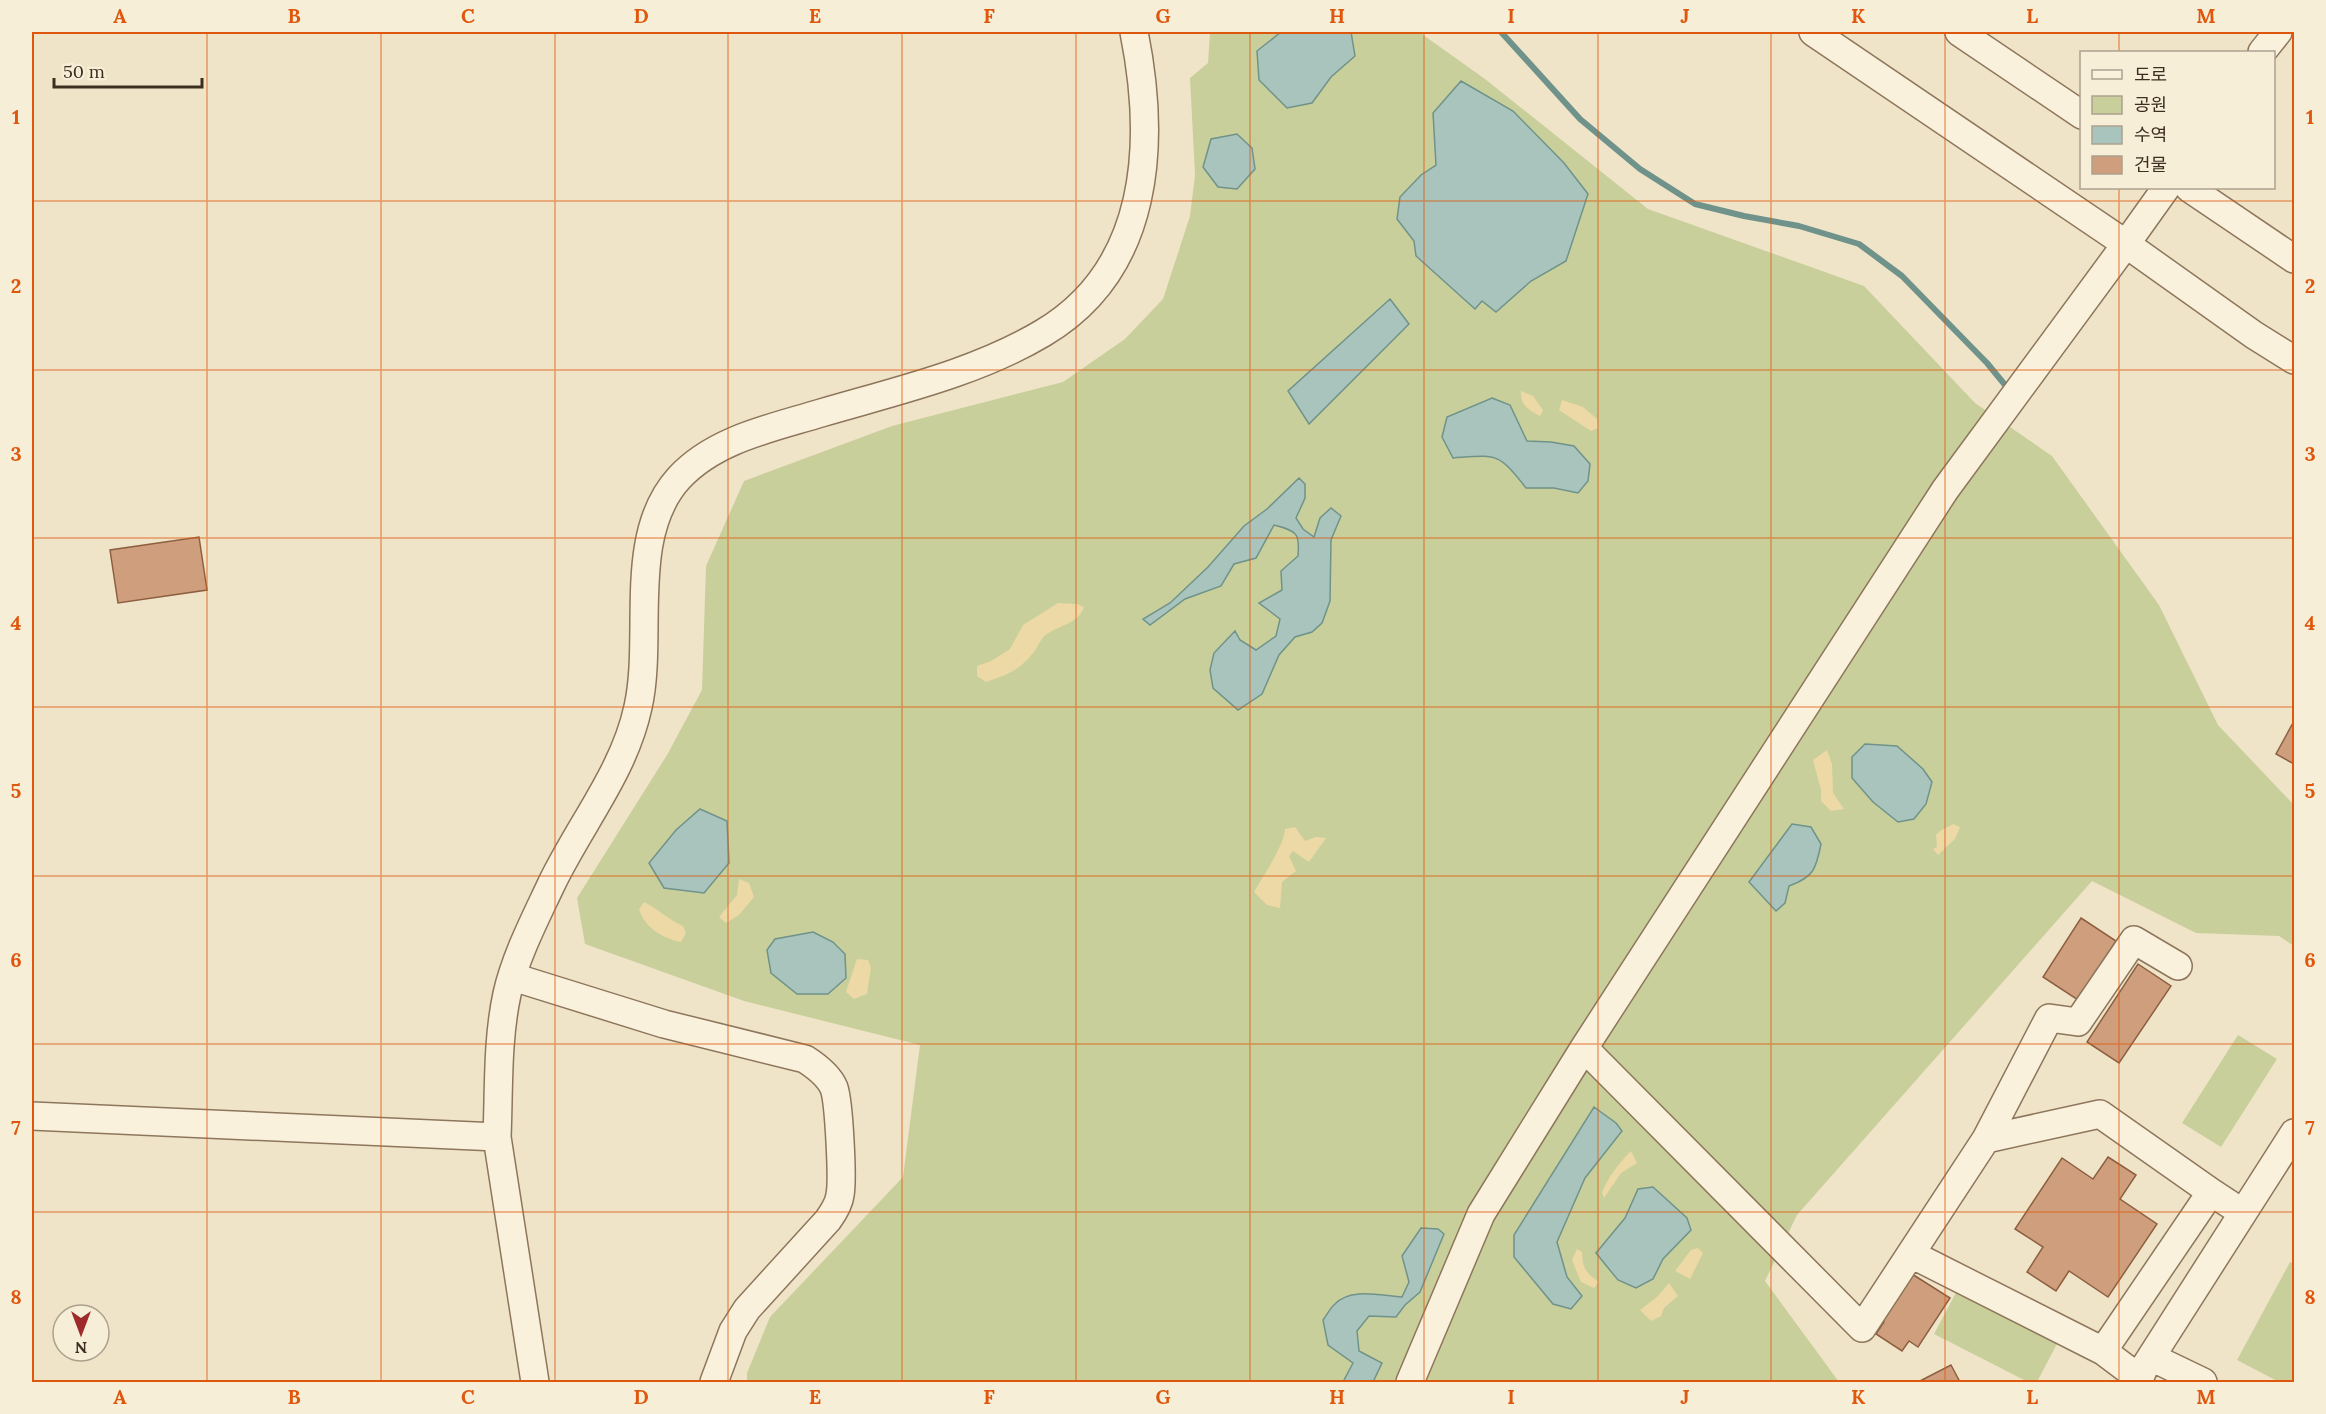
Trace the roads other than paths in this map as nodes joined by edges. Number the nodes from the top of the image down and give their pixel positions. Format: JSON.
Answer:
{"nodes":[{"id":1,"x":1134,"y":32,"type":"edge"},
{"id":2,"x":1813,"y":32,"type":"edge"},
{"id":3,"x":1959,"y":32,"type":"edge"},
{"id":4,"x":2277,"y":32,"type":"edge"},
{"id":5,"x":2263,"y":51,"type":"edge"},
{"id":6,"x":2080,"y":114,"type":"edge"},
{"id":7,"x":2165,"y":189,"type":"edge"},
{"id":8,"x":2190,"y":189,"type":"edge"},
{"id":9,"x":2126,"y":244,"type":"junction"},
{"id":10,"x":2295,"y":260,"type":"edge"},
{"id":11,"x":2295,"y":360,"type":"edge"},
{"id":12,"x":2178,"y":966,"type":"dead end"},
{"id":13,"x":513,"y":977,"type":"junction"},
{"id":14,"x":1584,"y":1048,"type":"junction"},
{"id":15,"x":32,"y":1116,"type":"edge"},
{"id":16,"x":2295,"y":1133,"type":"edge"},
{"id":17,"x":497,"y":1137,"type":"junction"},
{"id":18,"x":1986,"y":1139,"type":"junction"},
{"id":19,"x":2211,"y":1192,"type":"junction"},
{"id":20,"x":2243,"y":1213,"type":"junction"},
{"id":21,"x":1911,"y":1254,"type":"junction"},
{"id":22,"x":2152,"y":1278,"type":"junction"},
{"id":23,"x":2187,"y":1300,"type":"junction"},
{"id":24,"x":2103,"y":1351,"type":"junction"},
{"id":25,"x":2143,"y":1373,"type":"edge"},
{"id":26,"x":535,"y":1383,"type":"edge"},
{"id":27,"x":714,"y":1383,"type":"edge"},
{"id":28,"x":1410,"y":1383,"type":"edge"},
{"id":29,"x":2203,"y":1383,"type":"edge"}],
"edges":[{"from":1,"to":13,"type":"lane"},
{"from":2,"to":9,"type":"lane"},
{"from":3,"to":6,"type":"lane"},
{"from":4,"to":5,"type":"lane"},
{"from":7,"to":9,"type":"lane"},
{"from":8,"to":10,"type":"lane"},
{"from":9,"to":11,"type":"lane"},
{"from":9,"to":14,"type":"lane"},
{"from":12,"to":18,"type":"lane"},
{"from":13,"to":17,"type":"lane"},
{"from":13,"to":27,"type":"lane"},
{"from":14,"to":21,"type":"lane"},
{"from":14,"to":28,"type":"lane"},
{"from":15,"to":17,"type":"lane"},
{"from":16,"to":20,"type":"lane"},
{"from":17,"to":26,"type":"lane"},
{"from":18,"to":19,"type":"lane"},
{"from":18,"to":21,"type":"lane"},
{"from":19,"to":20,"type":"lane"},
{"from":19,"to":22,"type":"lane"},
{"from":20,"to":23,"type":"lane"},
{"from":21,"to":24,"type":"lane"},
{"from":22,"to":23,"type":"lane"},
{"from":22,"to":24,"type":"lane"},
{"from":23,"to":25,"type":"lane"},
{"from":24,"to":25,"type":"lane"},
{"from":25,"to":29,"type":"lane"}]}
